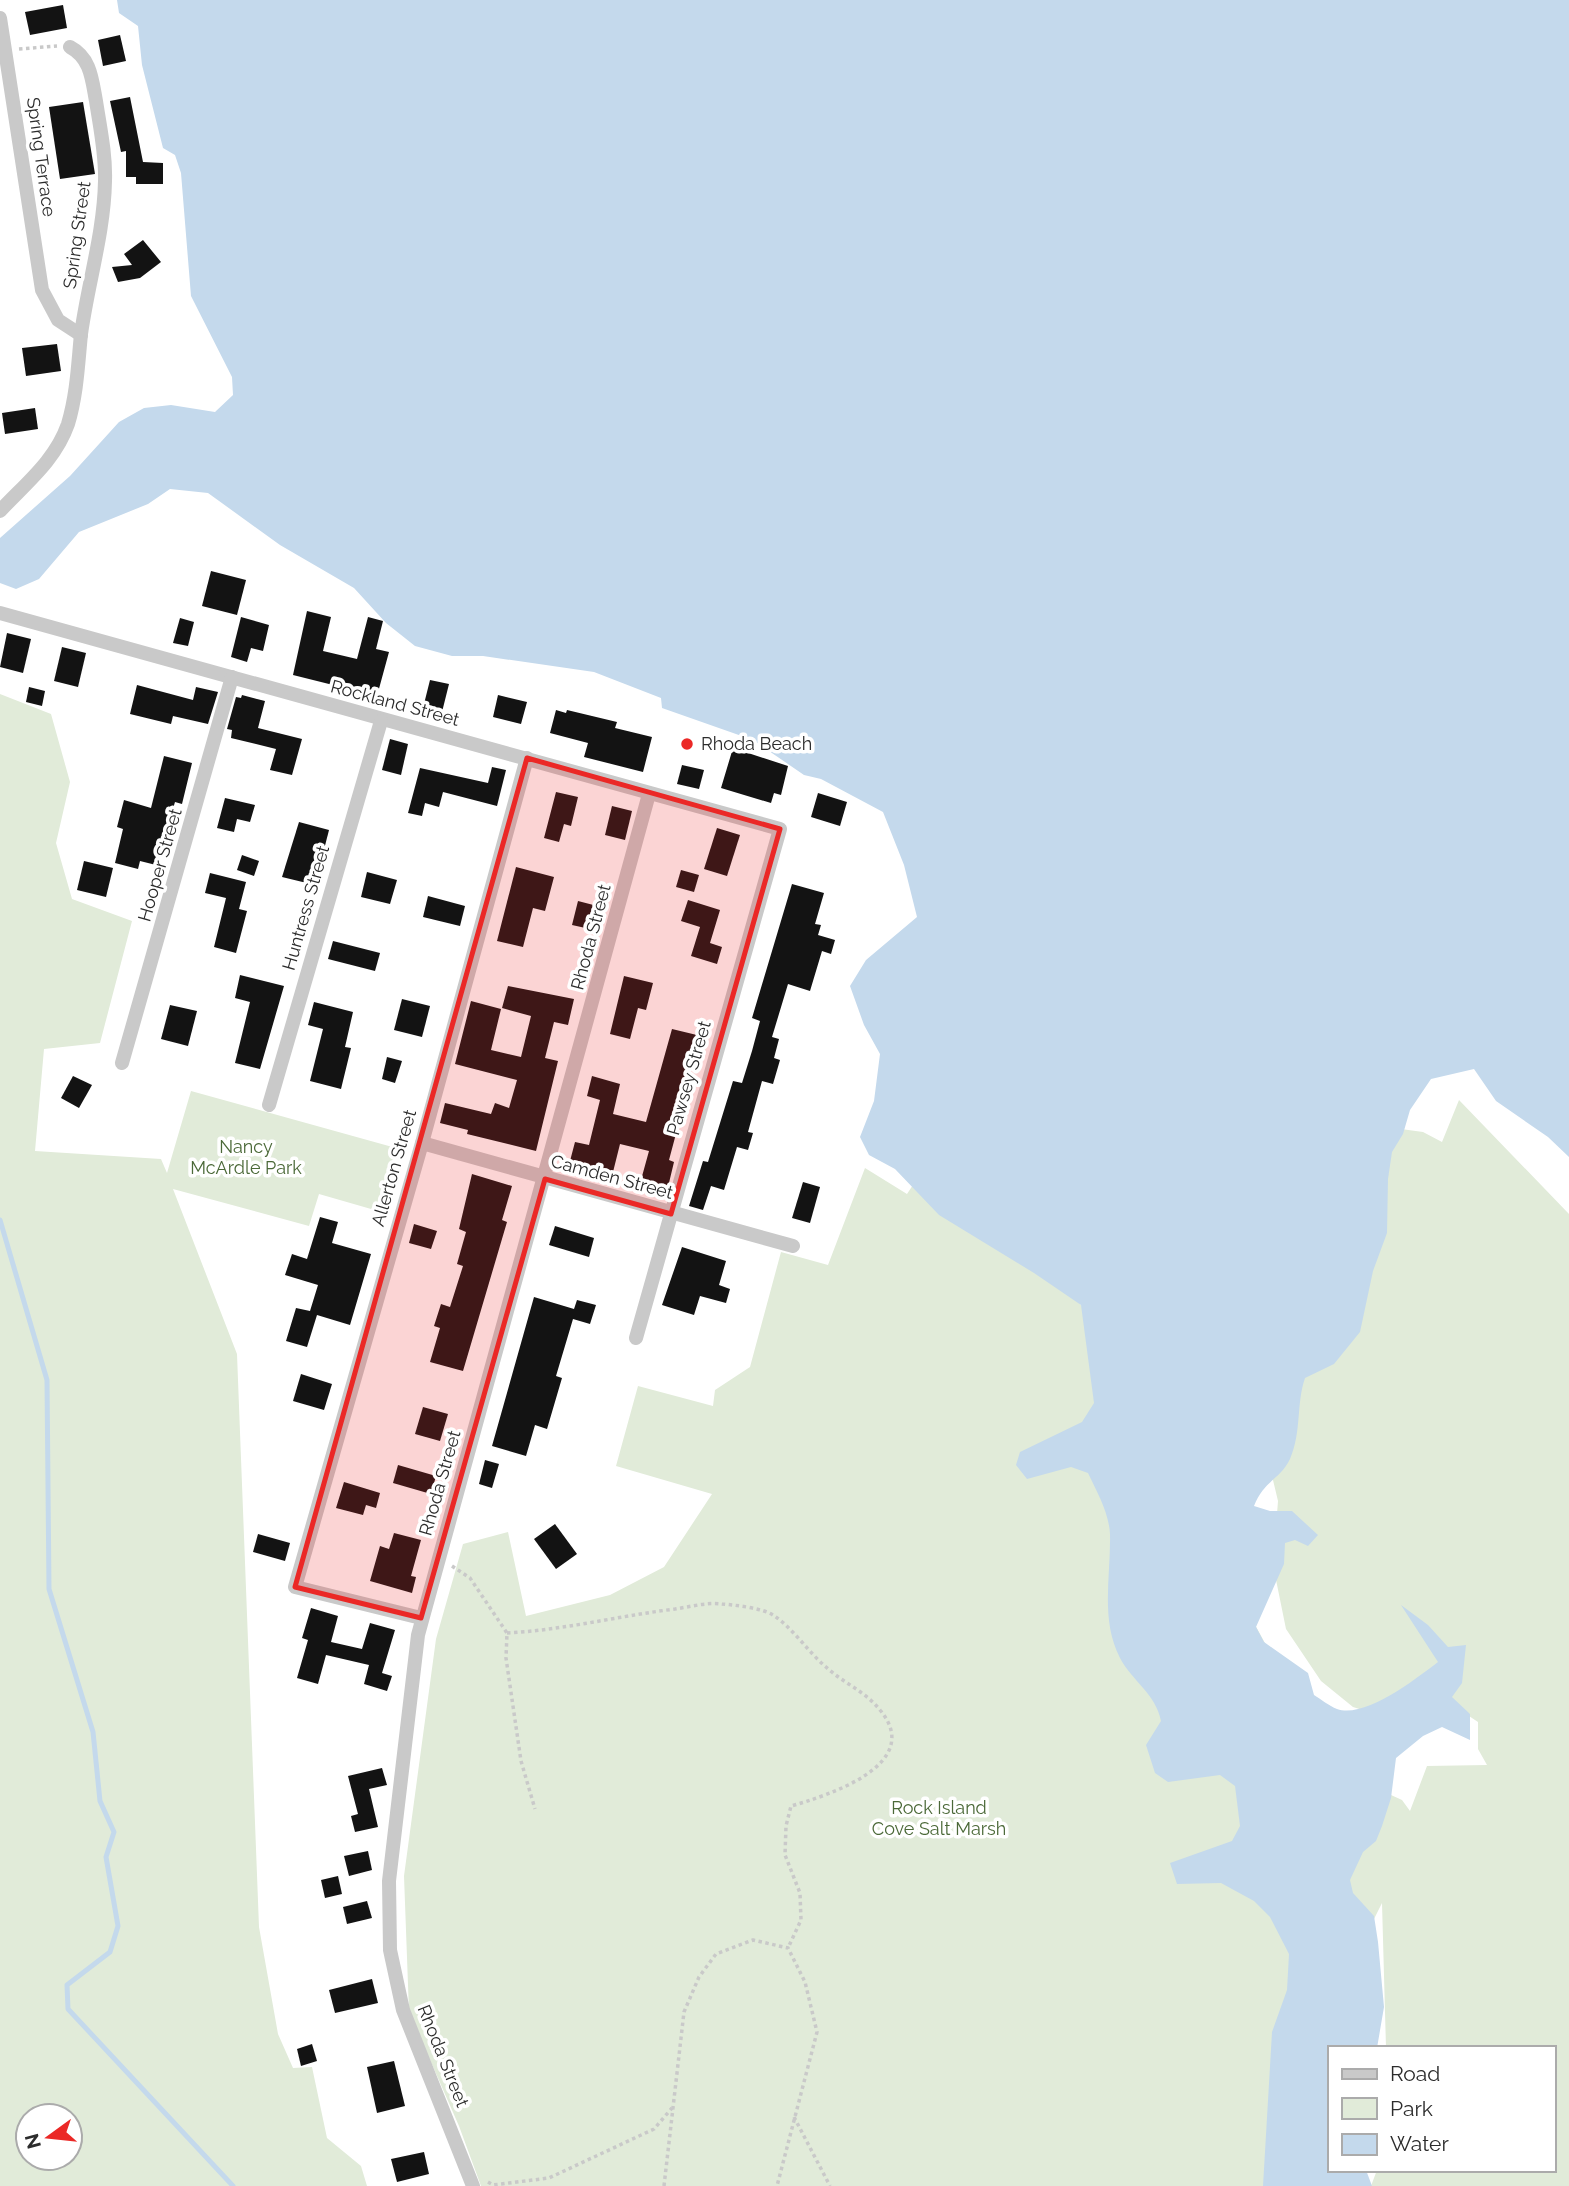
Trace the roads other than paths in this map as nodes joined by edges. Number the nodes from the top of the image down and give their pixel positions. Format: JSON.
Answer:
{"nodes":[{"id":1,"x":0,"y":18,"type":"edge"},
{"id":2,"x":69,"y":47,"type":"road end"},
{"id":3,"x":81,"y":335,"type":"junction"},
{"id":4,"x":0,"y":511,"type":"edge"},
{"id":5,"x":0,"y":613,"type":"edge"},
{"id":6,"x":232,"y":677,"type":"junction"},
{"id":7,"x":380,"y":721,"type":"junction"},
{"id":8,"x":527,"y":758,"type":"junction"},
{"id":9,"x":649,"y":794,"type":"junction"},
{"id":10,"x":780,"y":830,"type":"joint"},
{"id":11,"x":122,"y":1063,"type":"dead end"},
{"id":12,"x":269,"y":1105,"type":"dead end"},
{"id":13,"x":422,"y":1143,"type":"junction"},
{"id":14,"x":545,"y":1179,"type":"junction"},
{"id":15,"x":671,"y":1214,"type":"junction"},
{"id":16,"x":793,"y":1246,"type":"dead end"},
{"id":17,"x":636,"y":1338,"type":"dead end"},
{"id":18,"x":421,"y":1618,"type":"junction"},
{"id":19,"x":473,"y":2186,"type":"edge"}],
"edges":[{"from":1,"to":3,"type":"street","name":"Spring Terrace"},
{"from":2,"to":3,"type":"street","name":"Spring Street"},
{"from":3,"to":4,"type":"street","name":"Spring Street"},
{"from":5,"to":6,"type":"street","name":"Rockland Street"},
{"from":6,"to":7,"type":"street","name":"Rockland Street"},
{"from":6,"to":11,"type":"street","name":"Hooper Street"},
{"from":7,"to":8,"type":"street","name":"Rockland Street"},
{"from":7,"to":12,"type":"street","name":"Huntress Street"},
{"from":8,"to":9,"type":"street","name":"Rockland Street"},
{"from":8,"to":13,"type":"street","name":"Allerton Street"},
{"from":9,"to":10,"type":"street","name":"Rockland Street"},
{"from":9,"to":14,"type":"street","name":"Rhoda Street"},
{"from":10,"to":15,"type":"street","name":"Pawsey Street"},
{"from":13,"to":14,"type":"street","name":"Camden Street"},
{"from":13,"to":18,"type":"street","name":"Allerton Street"},
{"from":14,"to":15,"type":"street","name":"Camden Street"},
{"from":14,"to":18,"type":"street","name":"Rhoda Street"},
{"from":15,"to":16,"type":"street","name":"Camden Street"},
{"from":15,"to":17,"type":"street","name":"Pawsey Street"},
{"from":18,"to":19,"type":"street","name":"Rhoda Street"}]}
